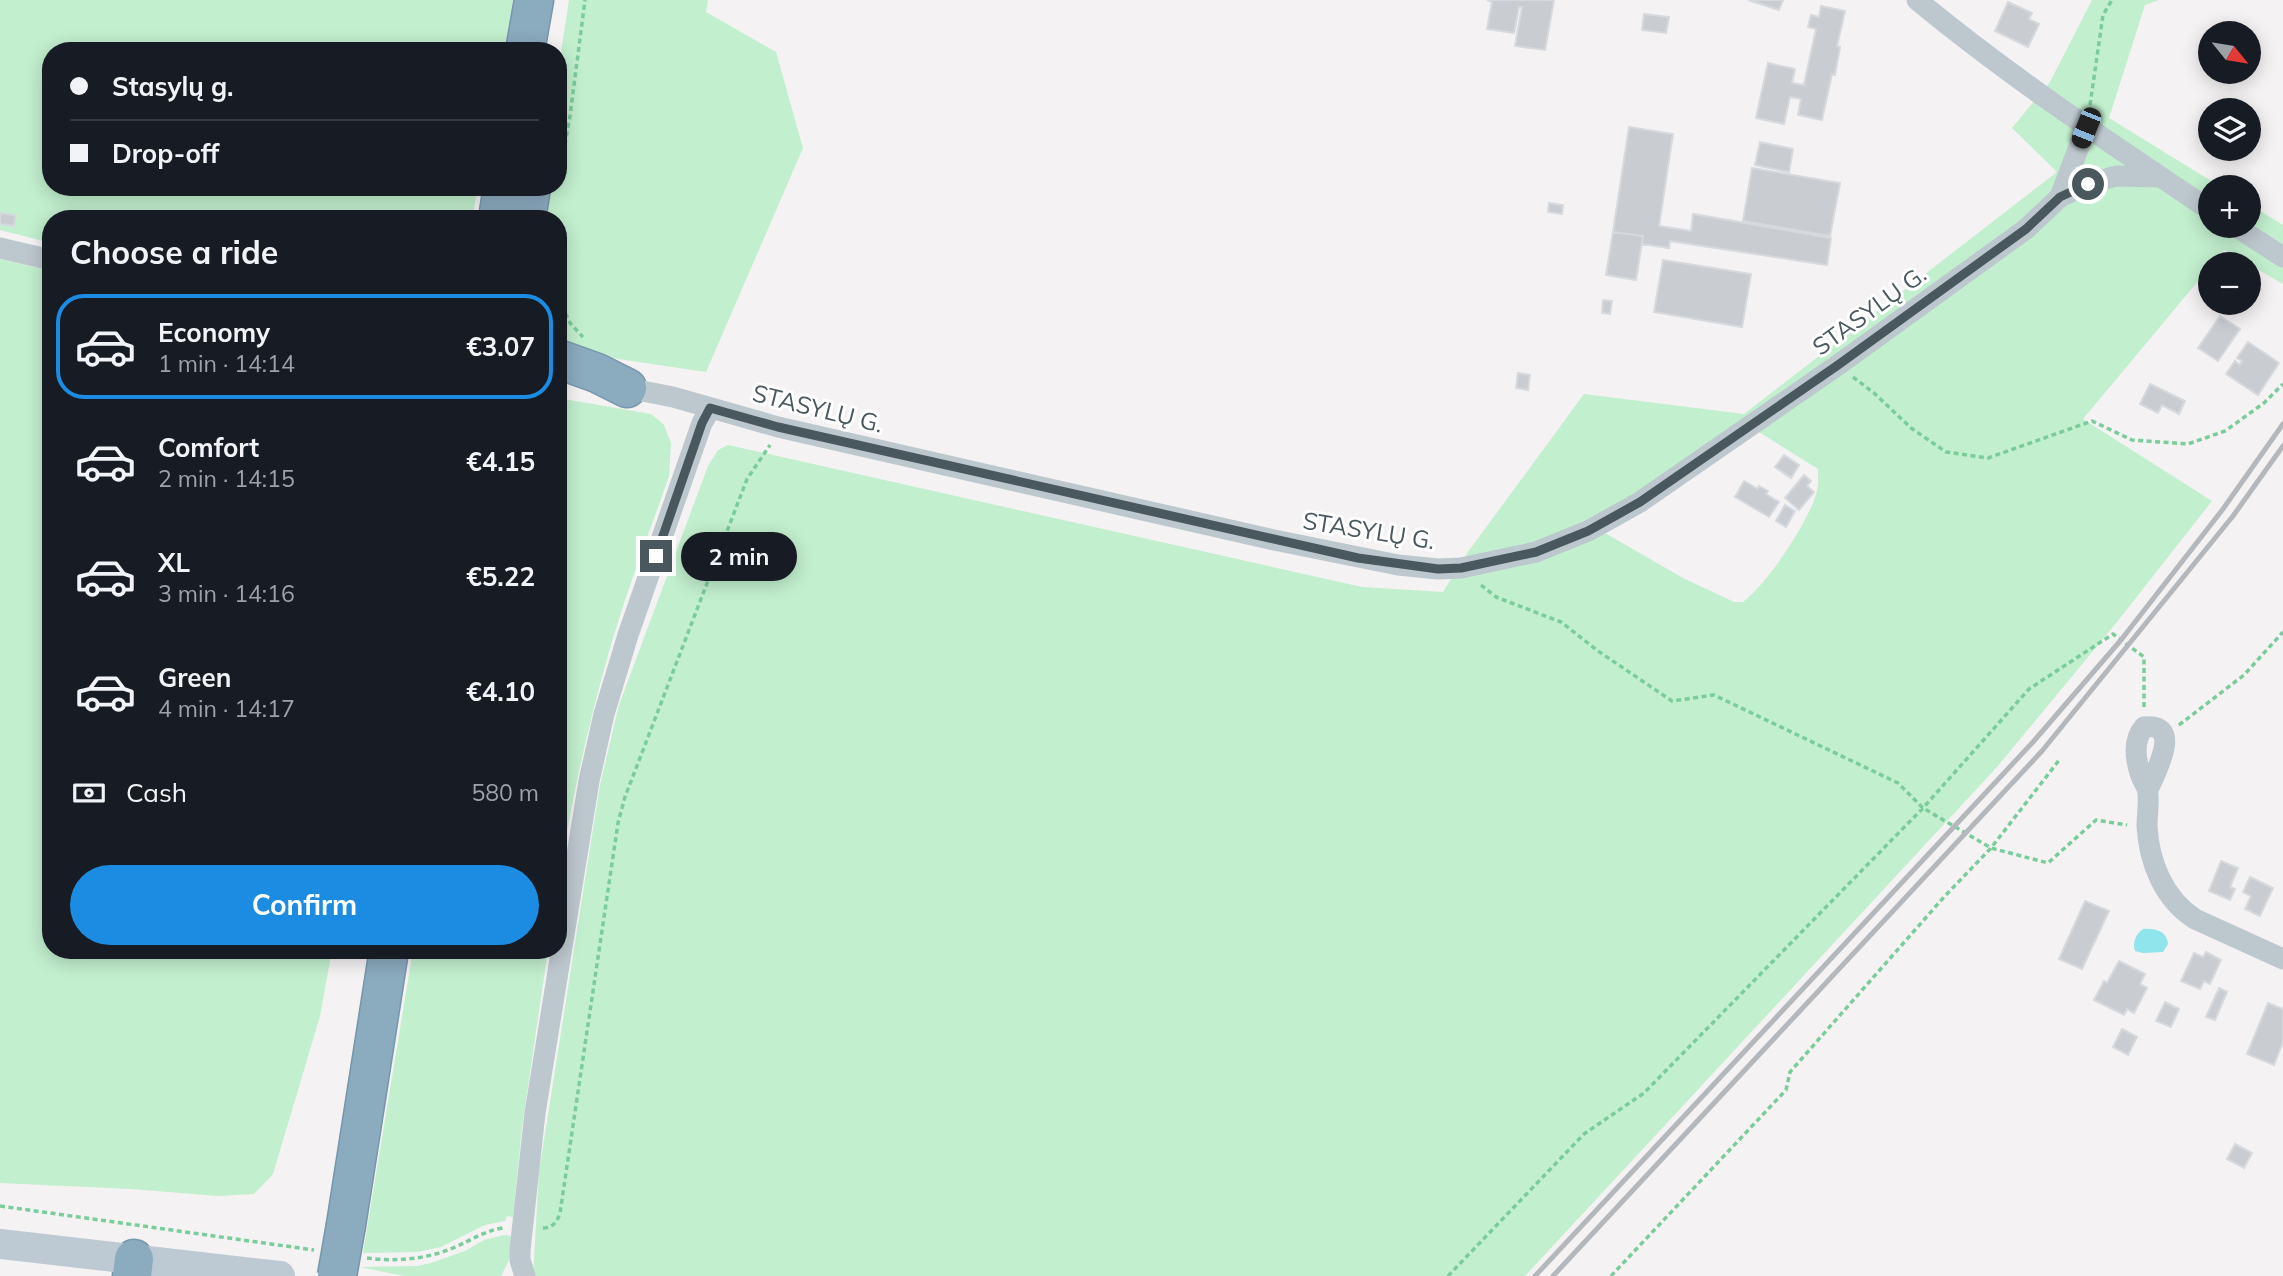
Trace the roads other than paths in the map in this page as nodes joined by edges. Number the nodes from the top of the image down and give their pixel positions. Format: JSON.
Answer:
{"nodes":[{"id":1,"x":534,"y":0,"type":"edge"},
{"id":2,"x":554,"y":0,"type":"edge"},
{"id":3,"x":1917,"y":0,"type":"edge"},
{"id":4,"x":527,"y":42,"type":"edge"},
{"id":5,"x":549,"y":42,"type":"edge"},
{"id":6,"x":2086,"y":128,"type":"junction"},
{"id":7,"x":2159,"y":177,"type":"junction"},
{"id":8,"x":2060,"y":197,"type":"junction"},
{"id":9,"x":2198,"y":202,"type":"edge"},
{"id":10,"x":2254,"y":238,"type":"edge"},
{"id":11,"x":0,"y":248,"type":"edge"},
{"id":12,"x":2283,"y":257,"type":"edge"},
{"id":13,"x":42,"y":258,"type":"edge"},
{"id":14,"x":567,"y":362,"type":"edge"},
{"id":15,"x":567,"y":387,"type":"edge"},
{"id":16,"x":627,"y":388,"type":"junction"},
{"id":17,"x":710,"y":408,"type":"junction"},
{"id":18,"x":2148,"y":790,"type":"junction"},
{"id":19,"x":567,"y":916,"type":"edge"},
{"id":20,"x":388,"y":959,"type":"edge"},
{"id":21,"x":560,"y":959,"type":"edge"},
{"id":22,"x":2283,"y":959,"type":"edge"},
{"id":23,"x":0,"y":1244,"type":"edge"},
{"id":24,"x":339,"y":1261,"type":"edge"},
{"id":25,"x":133,"y":1267,"type":"edge"},
{"id":26,"x":520,"y":1271,"type":"edge"},
{"id":27,"x":279,"y":1276,"type":"edge"}],
"edges":[{"from":1,"to":4,"type":"highway"},
{"from":2,"to":5,"type":"highway"},
{"from":3,"to":6,"type":"street"},
{"from":6,"to":7,"type":"street"},
{"from":6,"to":8,"type":"street","name":"STASYLŲ G."},
{"from":7,"to":8,"type":"street"},
{"from":7,"to":9,"type":"street"},
{"from":8,"to":17,"type":"street","name":"STASYLŲ G."},
{"from":10,"to":12,"type":"street"},
{"from":11,"to":13,"type":"street"},
{"from":14,"to":16,"type":"highway"},
{"from":15,"to":16,"type":"highway"},
{"from":16,"to":17,"type":"street","name":"STASYLŲ G."},
{"from":17,"to":19,"type":"street"},
{"from":18,"to":18,"type":"street"},
{"from":18,"to":22,"type":"street"},
{"from":20,"to":24,"type":"highway","bridge":true},
{"from":21,"to":26,"type":"street"},
{"from":23,"to":25,"type":"main road"},
{"from":25,"to":27,"type":"main road"}]}
